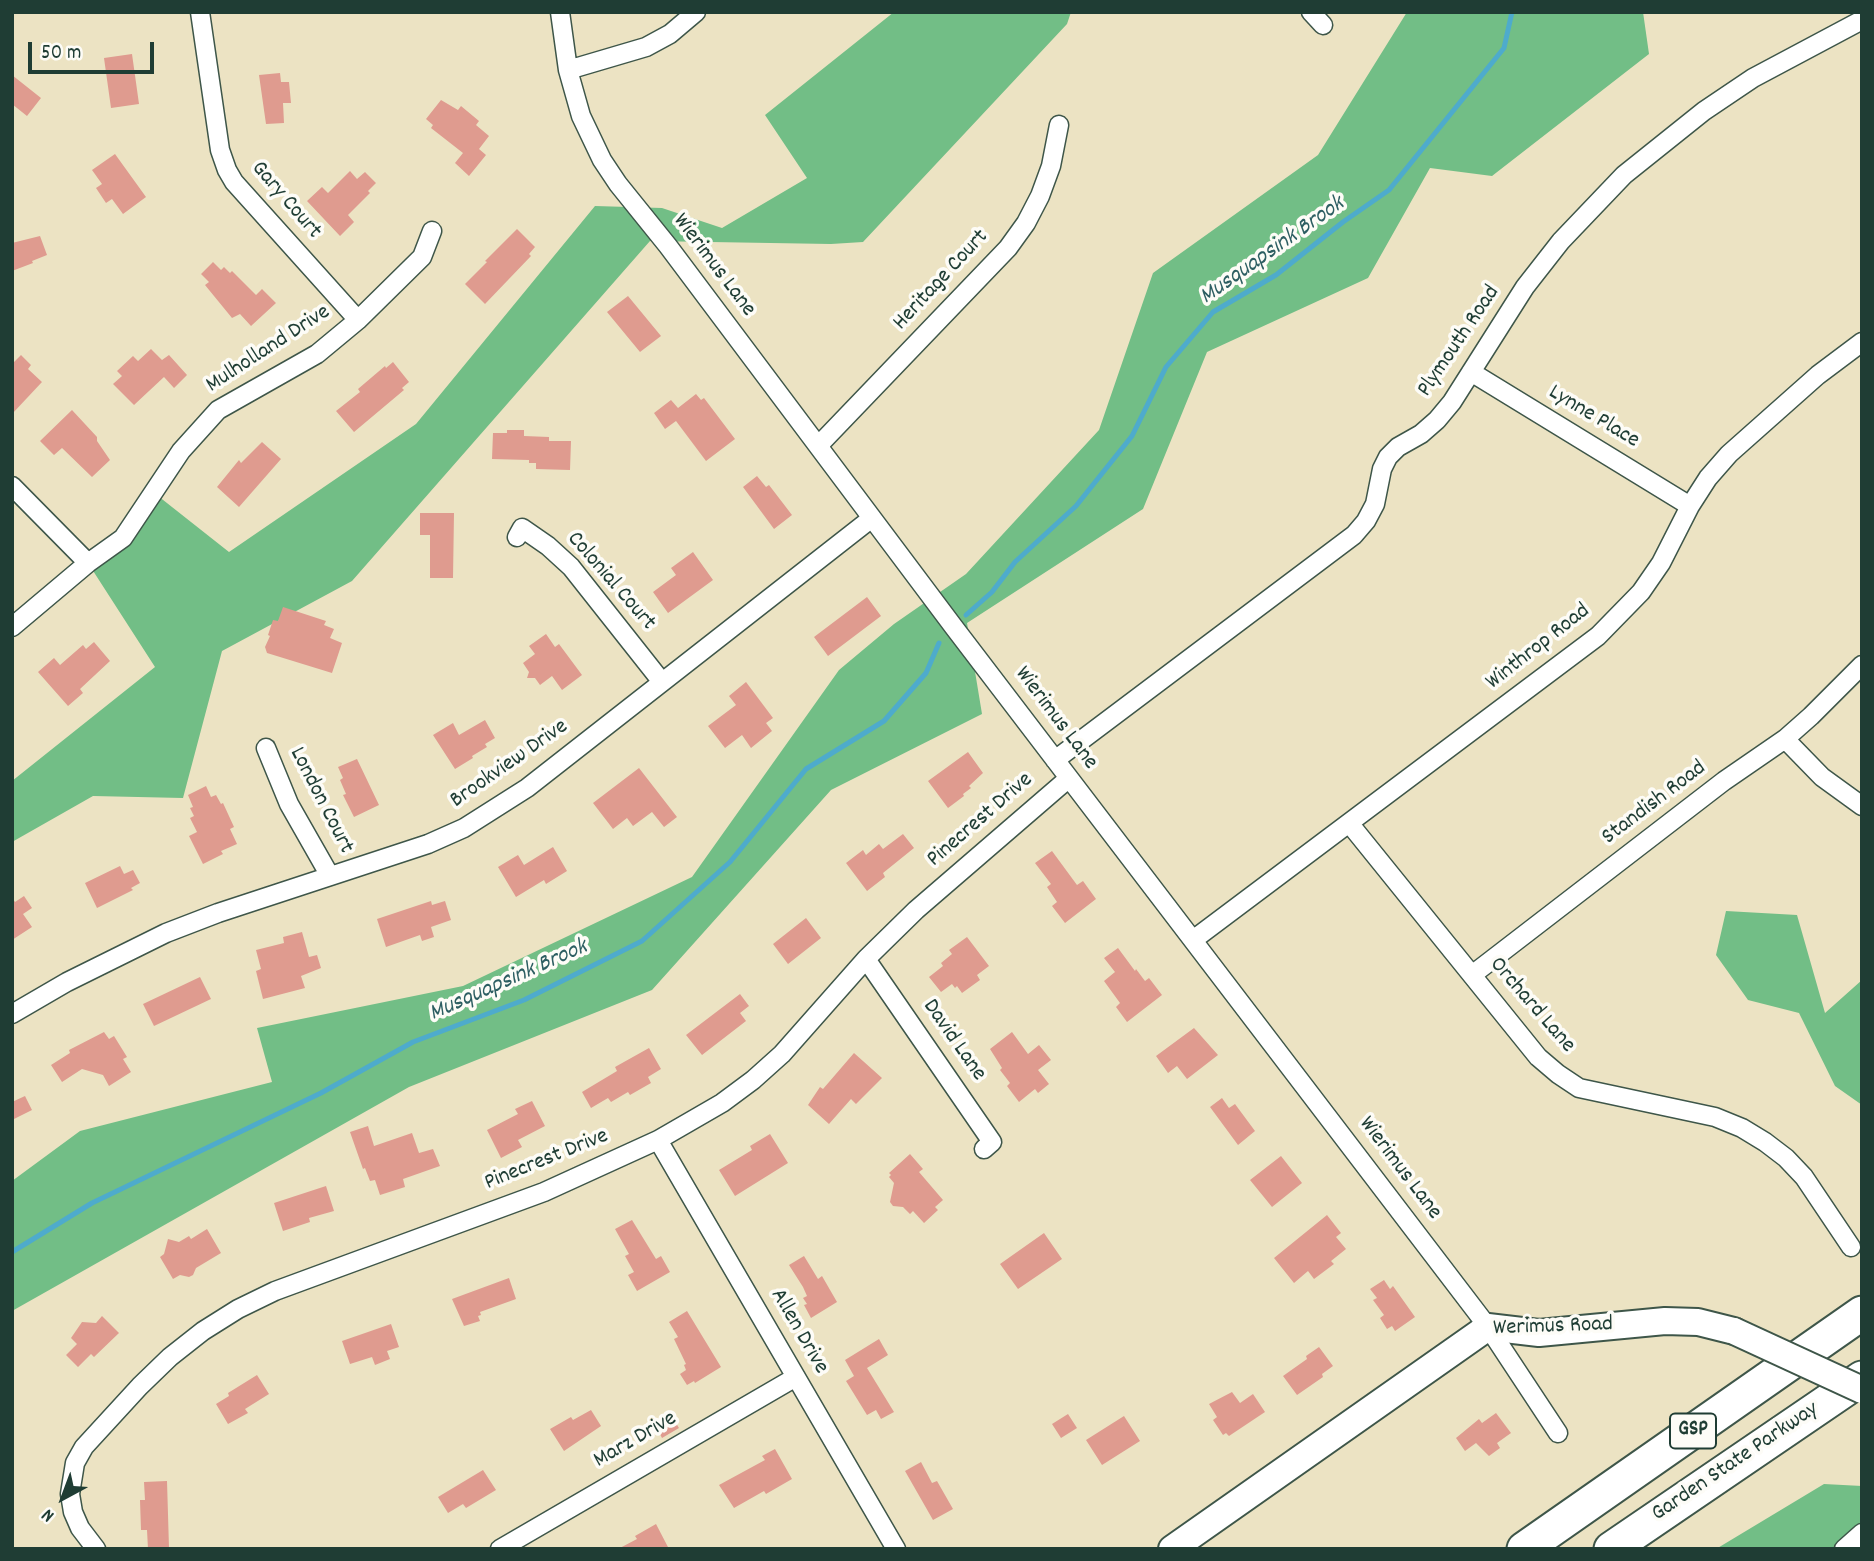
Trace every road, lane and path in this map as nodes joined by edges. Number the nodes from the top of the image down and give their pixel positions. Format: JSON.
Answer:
{"nodes":[{"id":1,"x":200,"y":12,"type":"edge"},
{"id":2,"x":560,"y":12,"type":"edge"},
{"id":3,"x":696,"y":12,"type":"edge"},
{"id":4,"x":1862,"y":20,"type":"edge"},
{"id":5,"x":568,"y":69,"type":"junction"},
{"id":6,"x":1059,"y":125,"type":"dead end"},
{"id":7,"x":432,"y":231,"type":"dead end"},
{"id":8,"x":358,"y":320,"type":"junction"},
{"id":9,"x":1862,"y":342,"type":"edge"},
{"id":10,"x":1471,"y":372,"type":"junction"},
{"id":11,"x":818,"y":446,"type":"junction"},
{"id":12,"x":12,"y":486,"type":"edge"},
{"id":13,"x":1690,"y":506,"type":"junction"},
{"id":14,"x":872,"y":518,"type":"junction"},
{"id":15,"x":517,"y":537,"type":"dead end"},
{"id":16,"x":89,"y":563,"type":"junction"},
{"id":17,"x":12,"y":627,"type":"edge"},
{"id":18,"x":1862,"y":665,"type":"edge"},
{"id":19,"x":662,"y":682,"type":"junction"},
{"id":20,"x":1785,"y":739,"type":"junction"},
{"id":21,"x":266,"y":748,"type":"dead end"},
{"id":22,"x":1055,"y":760,"type":"junction"},
{"id":23,"x":1069,"y":778,"type":"junction"},
{"id":24,"x":1862,"y":806,"type":"edge"},
{"id":25,"x":1349,"y":823,"type":"junction"},
{"id":26,"x":330,"y":876,"type":"junction"},
{"id":27,"x":1193,"y":940,"type":"junction"},
{"id":28,"x":866,"y":959,"type":"junction"},
{"id":29,"x":1472,"y":975,"type":"junction"},
{"id":30,"x":12,"y":1014,"type":"edge"},
{"id":31,"x":658,"y":1140,"type":"junction"},
{"id":32,"x":984,"y":1149,"type":"dead end"},
{"id":33,"x":1851,"y":1247,"type":"dead end"},
{"id":34,"x":1862,"y":1313,"type":"edge"},
{"id":35,"x":1488,"y":1327,"type":"junction"},
{"id":36,"x":796,"y":1377,"type":"junction"},
{"id":37,"x":1862,"y":1378,"type":"edge"},
{"id":38,"x":1862,"y":1390,"type":"edge"},
{"id":39,"x":1558,"y":1433,"type":"dead end"},
{"id":40,"x":1862,"y":1533,"type":"edge"},
{"id":41,"x":96,"y":1549,"type":"edge"},
{"id":42,"x":500,"y":1549,"type":"edge"},
{"id":43,"x":896,"y":1549,"type":"edge"},
{"id":44,"x":1171,"y":1549,"type":"edge"},
{"id":45,"x":1524,"y":1549,"type":"edge"},
{"id":46,"x":1611,"y":1549,"type":"edge"},
{"id":47,"x":1844,"y":1549,"type":"edge"}],
"edges":[{"from":1,"to":8,"type":"street","name":"Gary Court"},
{"from":2,"to":5,"type":"street","name":"Wierimus Lane"},
{"from":3,"to":5,"type":"street"},
{"from":4,"to":10,"type":"street","name":"Plymouth Road"},
{"from":5,"to":11,"type":"street","name":"Wierimus Lane"},
{"from":6,"to":11,"type":"street","name":"Heritage Court"},
{"from":7,"to":8,"type":"street","name":"Mulholland Drive"},
{"from":8,"to":16,"type":"street","name":"Mulholland Drive"},
{"from":9,"to":13,"type":"street","name":"Winthrop Road"},
{"from":10,"to":13,"type":"street","name":"Lynne Place"},
{"from":10,"to":22,"type":"street","name":"Plymouth Road"},
{"from":11,"to":14,"type":"street","name":"Wierimus Lane"},
{"from":12,"to":16,"type":"street"},
{"from":13,"to":25,"type":"street","name":"Winthrop Road"},
{"from":14,"to":19,"type":"street","name":"Brookview Drive"},
{"from":14,"to":22,"type":"street","name":"Wierimus Lane"},
{"from":15,"to":19,"type":"street","name":"Colonial Court"},
{"from":16,"to":17,"type":"street","name":"Mulholland Drive"},
{"from":18,"to":20,"type":"street","name":"Standish Road"},
{"from":19,"to":26,"type":"street","name":"Brookview Drive"},
{"from":20,"to":24,"type":"street"},
{"from":20,"to":29,"type":"street","name":"Standish Road"},
{"from":21,"to":26,"type":"street","name":"London Court"},
{"from":22,"to":23,"type":"street","name":"Wierimus Lane"},
{"from":23,"to":27,"type":"street","name":"Wierimus Lane"},
{"from":23,"to":28,"type":"street","name":"Pinecrest Drive"},
{"from":25,"to":27,"type":"street","name":"Winthrop Road"},
{"from":25,"to":29,"type":"street","name":"Orchard Lane"},
{"from":26,"to":30,"type":"street","name":"Brookview Drive"},
{"from":27,"to":35,"type":"street","name":"Wierimus Lane"},
{"from":28,"to":31,"type":"street","name":"Pinecrest Drive"},
{"from":28,"to":32,"type":"street","name":"David Lane"},
{"from":29,"to":33,"type":"street","name":"Orchard Lane"},
{"from":31,"to":36,"type":"street","name":"Allen Drive"},
{"from":31,"to":41,"type":"street","name":"Pinecrest Drive"},
{"from":34,"to":45,"type":"highway","number":"GSP"},
{"from":35,"to":38,"type":"main road","name":"Werimus Road","bridge":true},
{"from":35,"to":39,"type":"street","name":"Wierimus Lane"},
{"from":35,"to":44,"type":"main road","name":"Werimus Road"},
{"from":36,"to":42,"type":"street","name":"Marz Drive"},
{"from":36,"to":43,"type":"street","name":"Allen Drive"},
{"from":37,"to":46,"type":"highway","name":"Garden State Parkway","number":"GSP"},
{"from":40,"to":47,"type":"street"}]}
